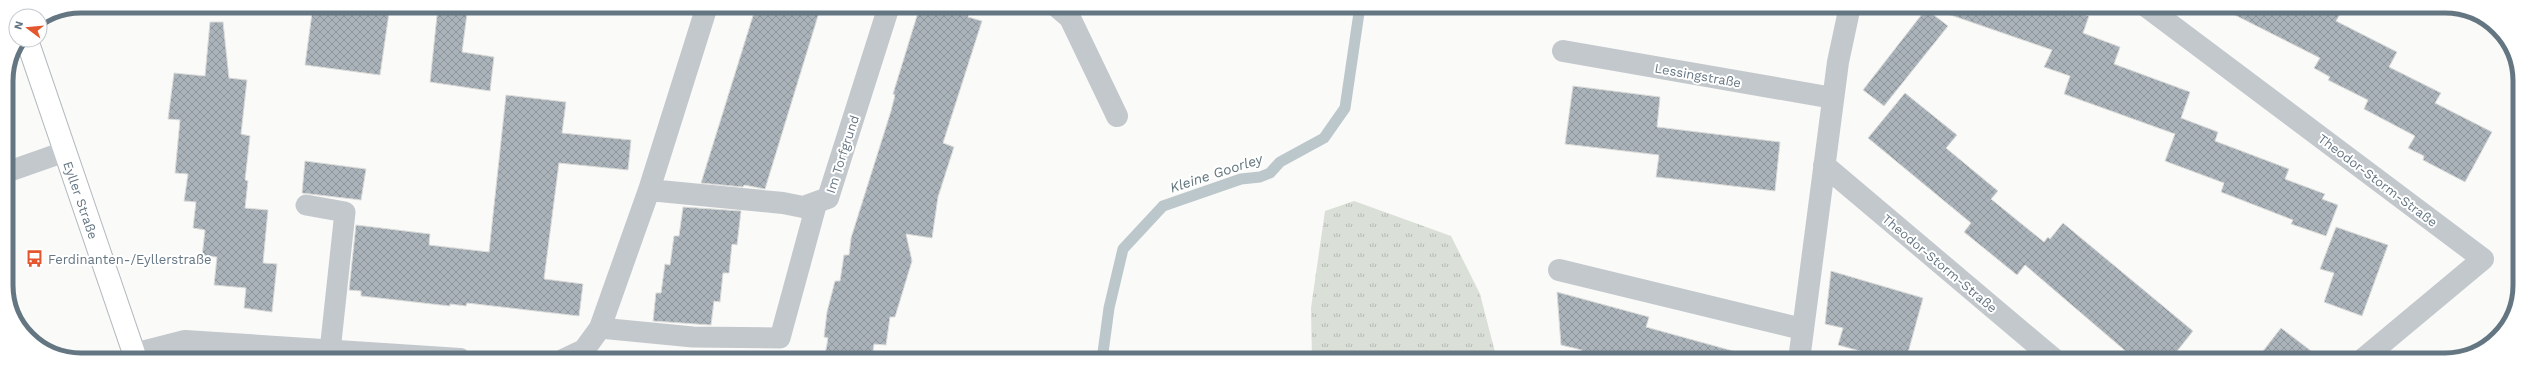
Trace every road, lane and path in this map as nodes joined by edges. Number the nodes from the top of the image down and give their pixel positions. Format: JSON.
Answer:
{"nodes":[{"id":1,"x":705,"y":13,"type":"edge"},
{"id":2,"x":887,"y":13,"type":"edge"},
{"id":3,"x":1064,"y":13,"type":"edge"},
{"id":4,"x":1849,"y":13,"type":"edge"},
{"id":5,"x":2156,"y":13,"type":"edge"},
{"id":6,"x":30,"y":48,"type":"edge"},
{"id":7,"x":1563,"y":51,"type":"dead end"},
{"id":8,"x":1833,"y":98,"type":"junction"},
{"id":9,"x":1116,"y":116,"type":"dead end"},
{"id":10,"x":64,"y":152,"type":"junction"},
{"id":11,"x":1824,"y":165,"type":"junction"},
{"id":12,"x":13,"y":170,"type":"edge"},
{"id":13,"x":649,"y":190,"type":"junction"},
{"id":14,"x":817,"y":202,"type":"junction"},
{"id":15,"x":306,"y":205,"type":"dead end"},
{"id":16,"x":1560,"y":270,"type":"dead end"},
{"id":17,"x":600,"y":328,"type":"junction"},
{"id":18,"x":1802,"y":329,"type":"junction"},
{"id":19,"x":330,"y":351,"type":"junction"},
{"id":20,"x":134,"y":353,"type":"edge"},
{"id":21,"x":148,"y":353,"type":"edge"},
{"id":22,"x":359,"y":353,"type":"edge"},
{"id":23,"x":578,"y":353,"type":"edge"},
{"id":24,"x":1800,"y":353,"type":"edge"},
{"id":25,"x":2047,"y":353,"type":"edge"},
{"id":26,"x":2370,"y":353,"type":"edge"}],
"edges":[{"from":1,"to":13,"type":"street"},
{"from":2,"to":14,"type":"street","name":"Im Torfgrund"},
{"from":3,"to":9,"type":"street"},
{"from":4,"to":8,"type":"street"},
{"from":5,"to":26,"type":"street","name":"Theodor-Storm-Straße"},
{"from":6,"to":10,"type":"main road","name":"Eyller Straße"},
{"from":7,"to":8,"type":"street","name":"Lessingstraße"},
{"from":8,"to":11,"type":"street"},
{"from":10,"to":12,"type":"lane"},
{"from":10,"to":20,"type":"main road","name":"Eyller Straße"},
{"from":11,"to":18,"type":"street"},
{"from":11,"to":25,"type":"street","name":"Theodor-Storm-Straße"},
{"from":13,"to":14,"type":"street","name":"Im Torfgrund"},
{"from":13,"to":17,"type":"street"},
{"from":14,"to":17,"type":"lane"},
{"from":15,"to":19,"type":"lane"},
{"from":16,"to":18,"type":"street"},
{"from":17,"to":23,"type":"street"},
{"from":18,"to":24,"type":"street"},
{"from":19,"to":21,"type":"street"},
{"from":19,"to":22,"type":"street"}]}
